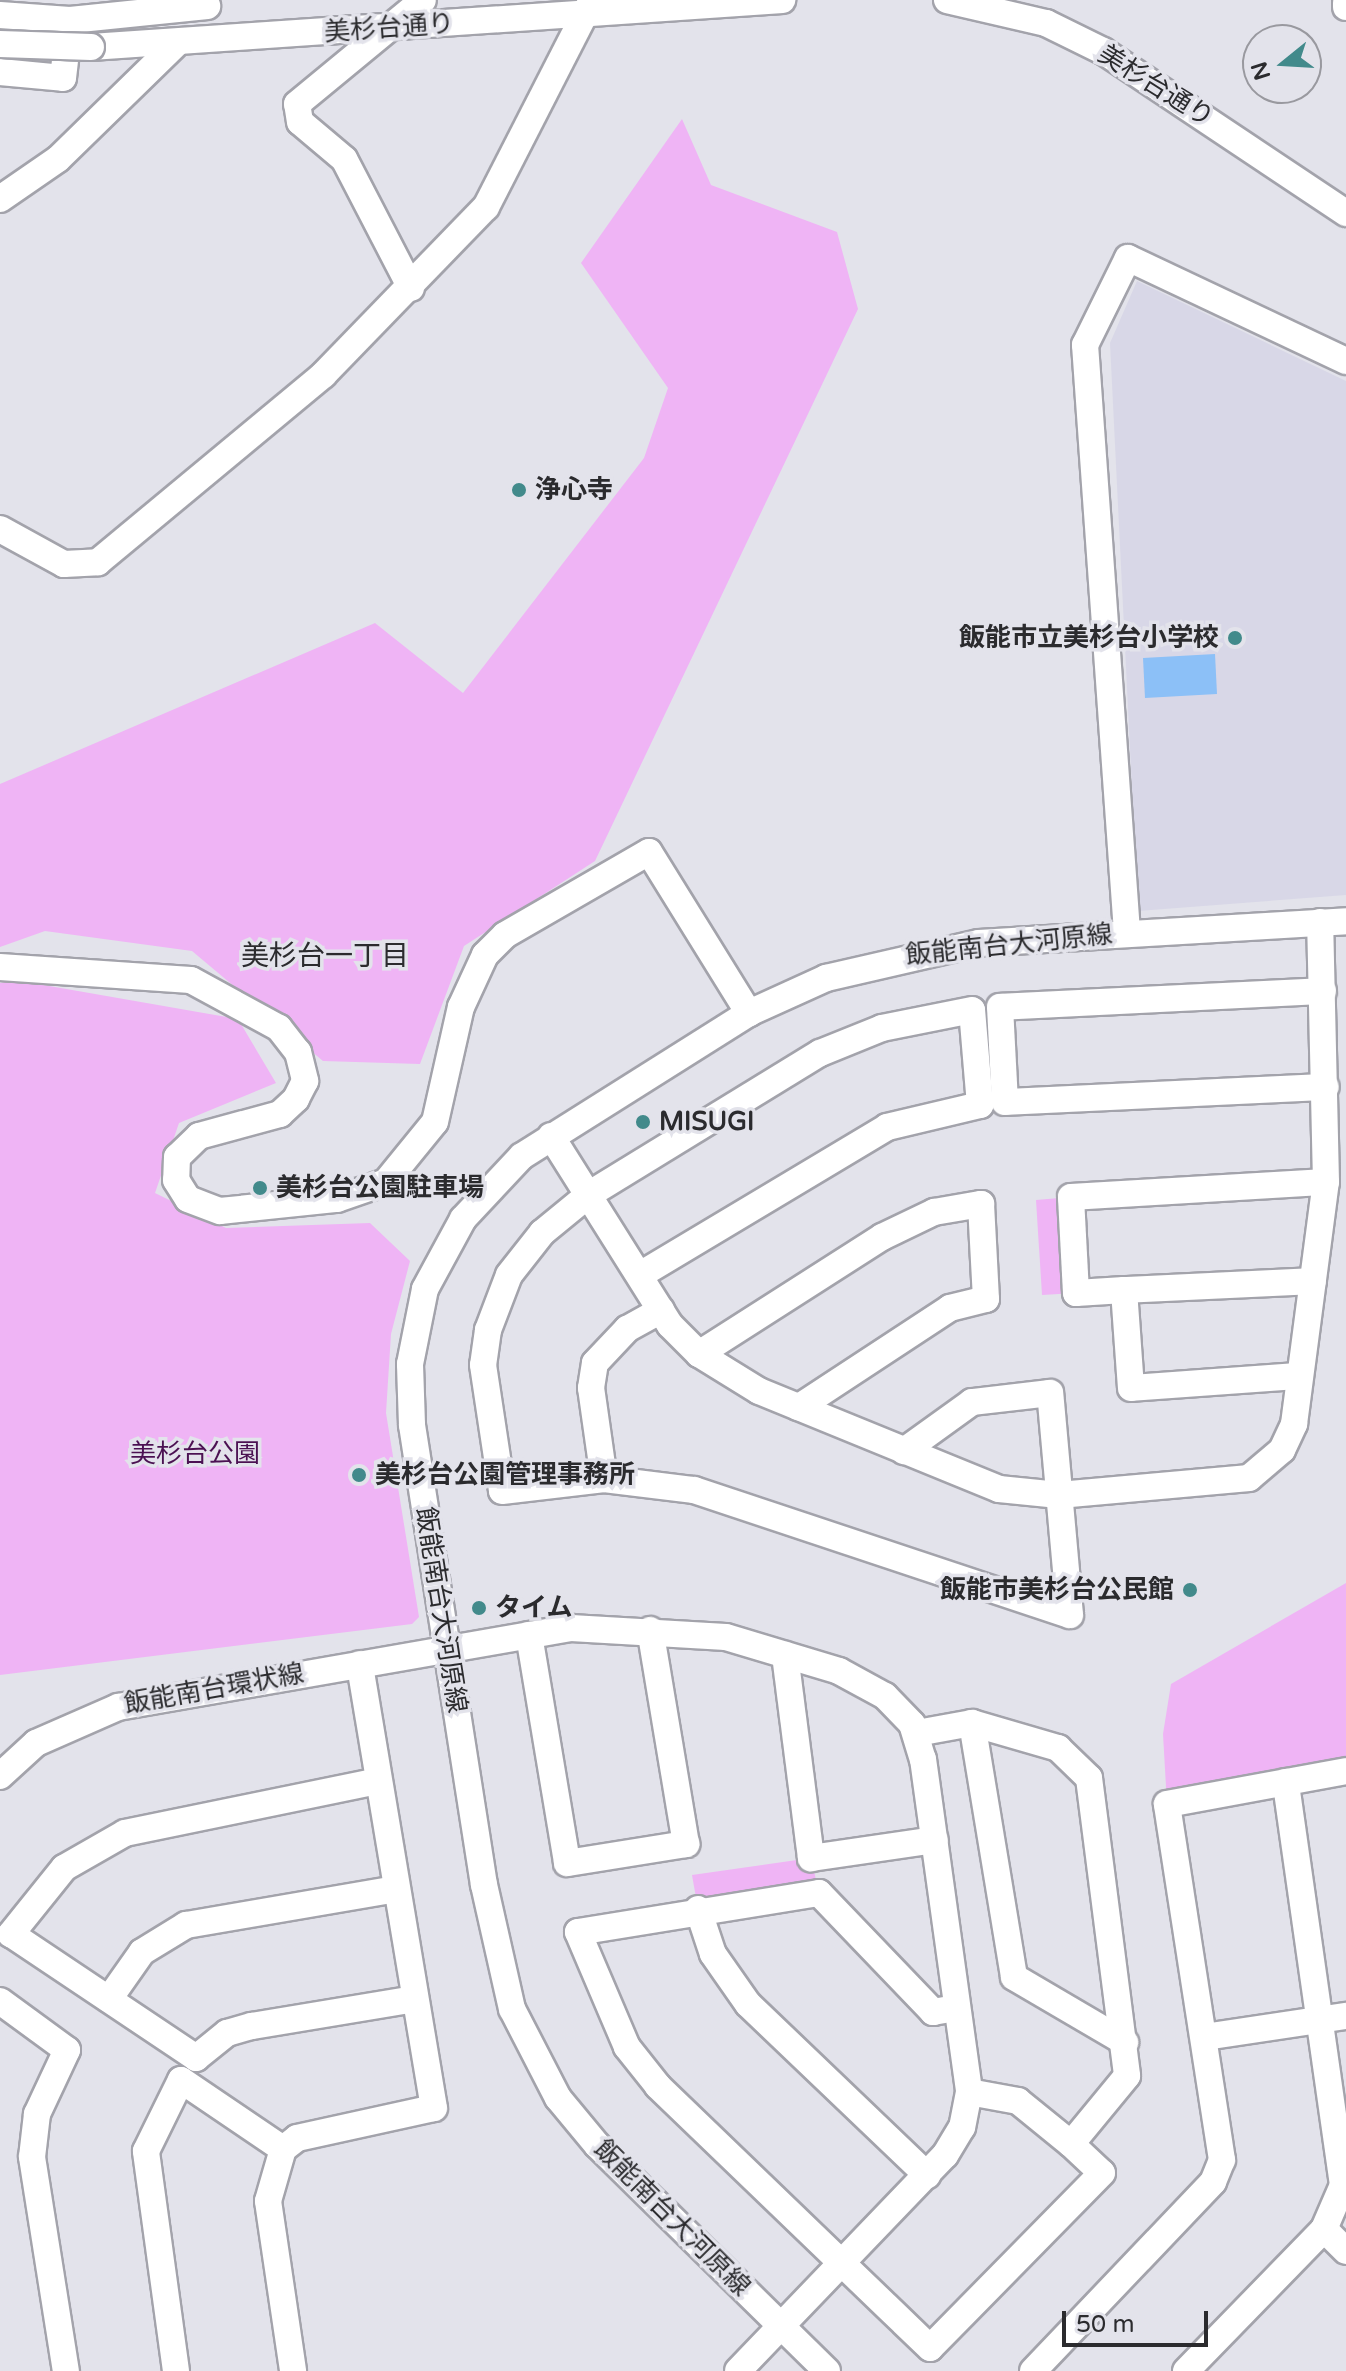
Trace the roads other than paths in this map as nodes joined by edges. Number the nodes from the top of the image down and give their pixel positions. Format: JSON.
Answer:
{"nodes":[{"id":1,"x":423,"y":0,"type":"edge"},
{"id":2,"x":782,"y":0,"type":"edge"},
{"id":3,"x":947,"y":0,"type":"edge"},
{"id":4,"x":207,"y":6,"type":"dead end"},
{"id":5,"x":587,"y":7,"type":"edge"},
{"id":6,"x":52,"y":13,"type":"edge"},
{"id":7,"x":0,"y":15,"type":"edge"},
{"id":8,"x":393,"y":28,"type":"junction"},
{"id":9,"x":178,"y":42,"type":"junction"},
{"id":10,"x":0,"y":44,"type":"edge"},
{"id":11,"x":0,"y":72,"type":"edge"},
{"id":12,"x":0,"y":199,"type":"edge"},
{"id":13,"x":1346,"y":213,"type":"edge"},
{"id":14,"x":411,"y":288,"type":"junction"},
{"id":15,"x":1346,"y":361,"type":"edge"},
{"id":16,"x":0,"y":529,"type":"edge"},
{"id":17,"x":1333,"y":922,"type":"edge"},
{"id":18,"x":1127,"y":932,"type":"junction"},
{"id":19,"x":0,"y":967,"type":"edge"},
{"id":20,"x":1323,"y":991,"type":"junction"},
{"id":21,"x":749,"y":1013,"type":"junction"},
{"id":22,"x":1326,"y":1087,"type":"junction"},
{"id":23,"x":551,"y":1136,"type":"junction"},
{"id":24,"x":1326,"y":1182,"type":"junction"},
{"id":25,"x":587,"y":1196,"type":"junction"},
{"id":26,"x":640,"y":1275,"type":"junction"},
{"id":27,"x":1313,"y":1281,"type":"junction"},
{"id":28,"x":1124,"y":1290,"type":"junction"},
{"id":29,"x":661,"y":1310,"type":"junction"},
{"id":30,"x":699,"y":1354,"type":"junction"},
{"id":31,"x":1298,"y":1376,"type":"junction"},
{"id":32,"x":799,"y":1407,"type":"junction"},
{"id":33,"x":904,"y":1451,"type":"junction"},
{"id":34,"x":604,"y":1479,"type":"junction"},
{"id":35,"x":1059,"y":1495,"type":"junction"},
{"id":36,"x":650,"y":1630,"type":"junction"},
{"id":37,"x":529,"y":1635,"type":"junction"},
{"id":38,"x":448,"y":1650,"type":"junction"},
{"id":39,"x":785,"y":1655,"type":"junction"},
{"id":40,"x":360,"y":1664,"type":"junction"},
{"id":41,"x":972,"y":1723,"type":"junction"},
{"id":42,"x":917,"y":1733,"type":"junction"},
{"id":43,"x":1346,"y":1771,"type":"edge"},
{"id":44,"x":0,"y":1776,"type":"edge"},
{"id":45,"x":378,"y":1781,"type":"junction"},
{"id":46,"x":1286,"y":1782,"type":"junction"},
{"id":47,"x":935,"y":1840,"type":"junction"},
{"id":48,"x":396,"y":1889,"type":"junction"},
{"id":49,"x":698,"y":1909,"type":"junction"},
{"id":50,"x":109,"y":1999,"type":"junction"},
{"id":51,"x":415,"y":1999,"type":"junction"},
{"id":52,"x":0,"y":2001,"type":"edge"},
{"id":53,"x":956,"y":2008,"type":"junction"},
{"id":54,"x":1335,"y":2017,"type":"edge"},
{"id":55,"x":1205,"y":2037,"type":"junction"},
{"id":56,"x":1125,"y":2042,"type":"junction"},
{"id":57,"x":969,"y":2092,"type":"junction"},
{"id":58,"x":1071,"y":2144,"type":"junction"},
{"id":59,"x":283,"y":2149,"type":"junction"},
{"id":60,"x":927,"y":2175,"type":"junction"},
{"id":61,"x":1324,"y":2229,"type":"junction"},
{"id":62,"x":1346,"y":2251,"type":"edge"},
{"id":63,"x":840,"y":2265,"type":"junction"},
{"id":64,"x":780,"y":2326,"type":"junction"},
{"id":65,"x":66,"y":2371,"type":"edge"},
{"id":66,"x":176,"y":2371,"type":"edge"},
{"id":67,"x":293,"y":2371,"type":"edge"},
{"id":68,"x":738,"y":2371,"type":"edge"},
{"id":69,"x":827,"y":2371,"type":"edge"},
{"id":70,"x":1033,"y":2371,"type":"edge"},
{"id":71,"x":1186,"y":2371,"type":"edge"}],
"edges":[{"from":1,"to":8,"type":"street"},
{"from":2,"to":5,"type":"street","name":"美杉台通り"},
{"from":3,"to":13,"type":"street","name":"美杉台通り"},
{"from":4,"to":6,"type":"street"},
{"from":5,"to":8,"type":"street","name":"美杉台通り"},
{"from":5,"to":14,"type":"street"},
{"from":6,"to":7,"type":"street"},
{"from":6,"to":11,"type":"street"},
{"from":8,"to":9,"type":"street","name":"美杉台通り"},
{"from":8,"to":14,"type":"street"},
{"from":9,"to":10,"type":"street","name":"美杉台通り","bridge":true},
{"from":9,"to":12,"type":"street"},
{"from":14,"to":16,"type":"street"},
{"from":15,"to":18,"type":"street"},
{"from":17,"to":18,"type":"street","name":"飯能南台大河原線"},
{"from":17,"to":20,"type":"street"},
{"from":18,"to":21,"type":"street","name":"飯能南台大河原線"},
{"from":19,"to":21,"type":"street"},
{"from":20,"to":22,"type":"street"},
{"from":20,"to":22,"type":"street"},
{"from":21,"to":23,"type":"street","name":"飯能南台大河原線"},
{"from":22,"to":24,"type":"street"},
{"from":23,"to":25,"type":"street"},
{"from":23,"to":38,"type":"street","name":"飯能南台大河原線"},
{"from":24,"to":27,"type":"street"},
{"from":24,"to":28,"type":"street"},
{"from":25,"to":26,"type":"street"},
{"from":25,"to":26,"type":"street"},
{"from":25,"to":34,"type":"street"},
{"from":26,"to":29,"type":"street"},
{"from":27,"to":28,"type":"street"},
{"from":27,"to":31,"type":"street"},
{"from":28,"to":31,"type":"street"},
{"from":29,"to":30,"type":"street"},
{"from":29,"to":34,"type":"street"},
{"from":30,"to":32,"type":"street"},
{"from":30,"to":32,"type":"street"},
{"from":31,"to":35,"type":"street"},
{"from":32,"to":33,"type":"street"},
{"from":33,"to":35,"type":"street"},
{"from":33,"to":35,"type":"street"},
{"from":34,"to":35,"type":"street"},
{"from":36,"to":37,"type":"street","name":"飯能南台環状線"},
{"from":36,"to":37,"type":"street"},
{"from":36,"to":39,"type":"street","name":"飯能南台環状線"},
{"from":37,"to":38,"type":"street","name":"飯能南台環状線"},
{"from":38,"to":40,"type":"street","name":"飯能南台環状線"},
{"from":38,"to":64,"type":"street","name":"飯能南台大河原線"},
{"from":39,"to":42,"type":"street","name":"飯能南台環状線"},
{"from":39,"to":47,"type":"street"},
{"from":40,"to":44,"type":"street","name":"飯能南台環状線"},
{"from":40,"to":45,"type":"street"},
{"from":41,"to":42,"type":"street"},
{"from":41,"to":56,"type":"street"},
{"from":41,"to":56,"type":"street"},
{"from":42,"to":47,"type":"street"},
{"from":43,"to":46,"type":"street"},
{"from":45,"to":48,"type":"street"},
{"from":45,"to":50,"type":"street"},
{"from":46,"to":54,"type":"street"},
{"from":46,"to":55,"type":"street"},
{"from":47,"to":53,"type":"street"},
{"from":48,"to":50,"type":"street"},
{"from":48,"to":51,"type":"street"},
{"from":49,"to":53,"type":"street"},
{"from":49,"to":60,"type":"street"},
{"from":49,"to":63,"type":"street"},
{"from":50,"to":51,"type":"street"},
{"from":51,"to":59,"type":"street"},
{"from":52,"to":65,"type":"street"},
{"from":53,"to":57,"type":"street"},
{"from":54,"to":55,"type":"street"},
{"from":54,"to":61,"type":"street"},
{"from":55,"to":70,"type":"street"},
{"from":56,"to":58,"type":"street"},
{"from":57,"to":58,"type":"street"},
{"from":57,"to":60,"type":"street"},
{"from":58,"to":63,"type":"street"},
{"from":59,"to":66,"type":"street"},
{"from":59,"to":67,"type":"street"},
{"from":60,"to":63,"type":"street"},
{"from":61,"to":62,"type":"street"},
{"from":61,"to":71,"type":"street"},
{"from":63,"to":64,"type":"street"},
{"from":64,"to":68,"type":"street"},
{"from":64,"to":69,"type":"street","name":"飯能南台大河原線"}]}
